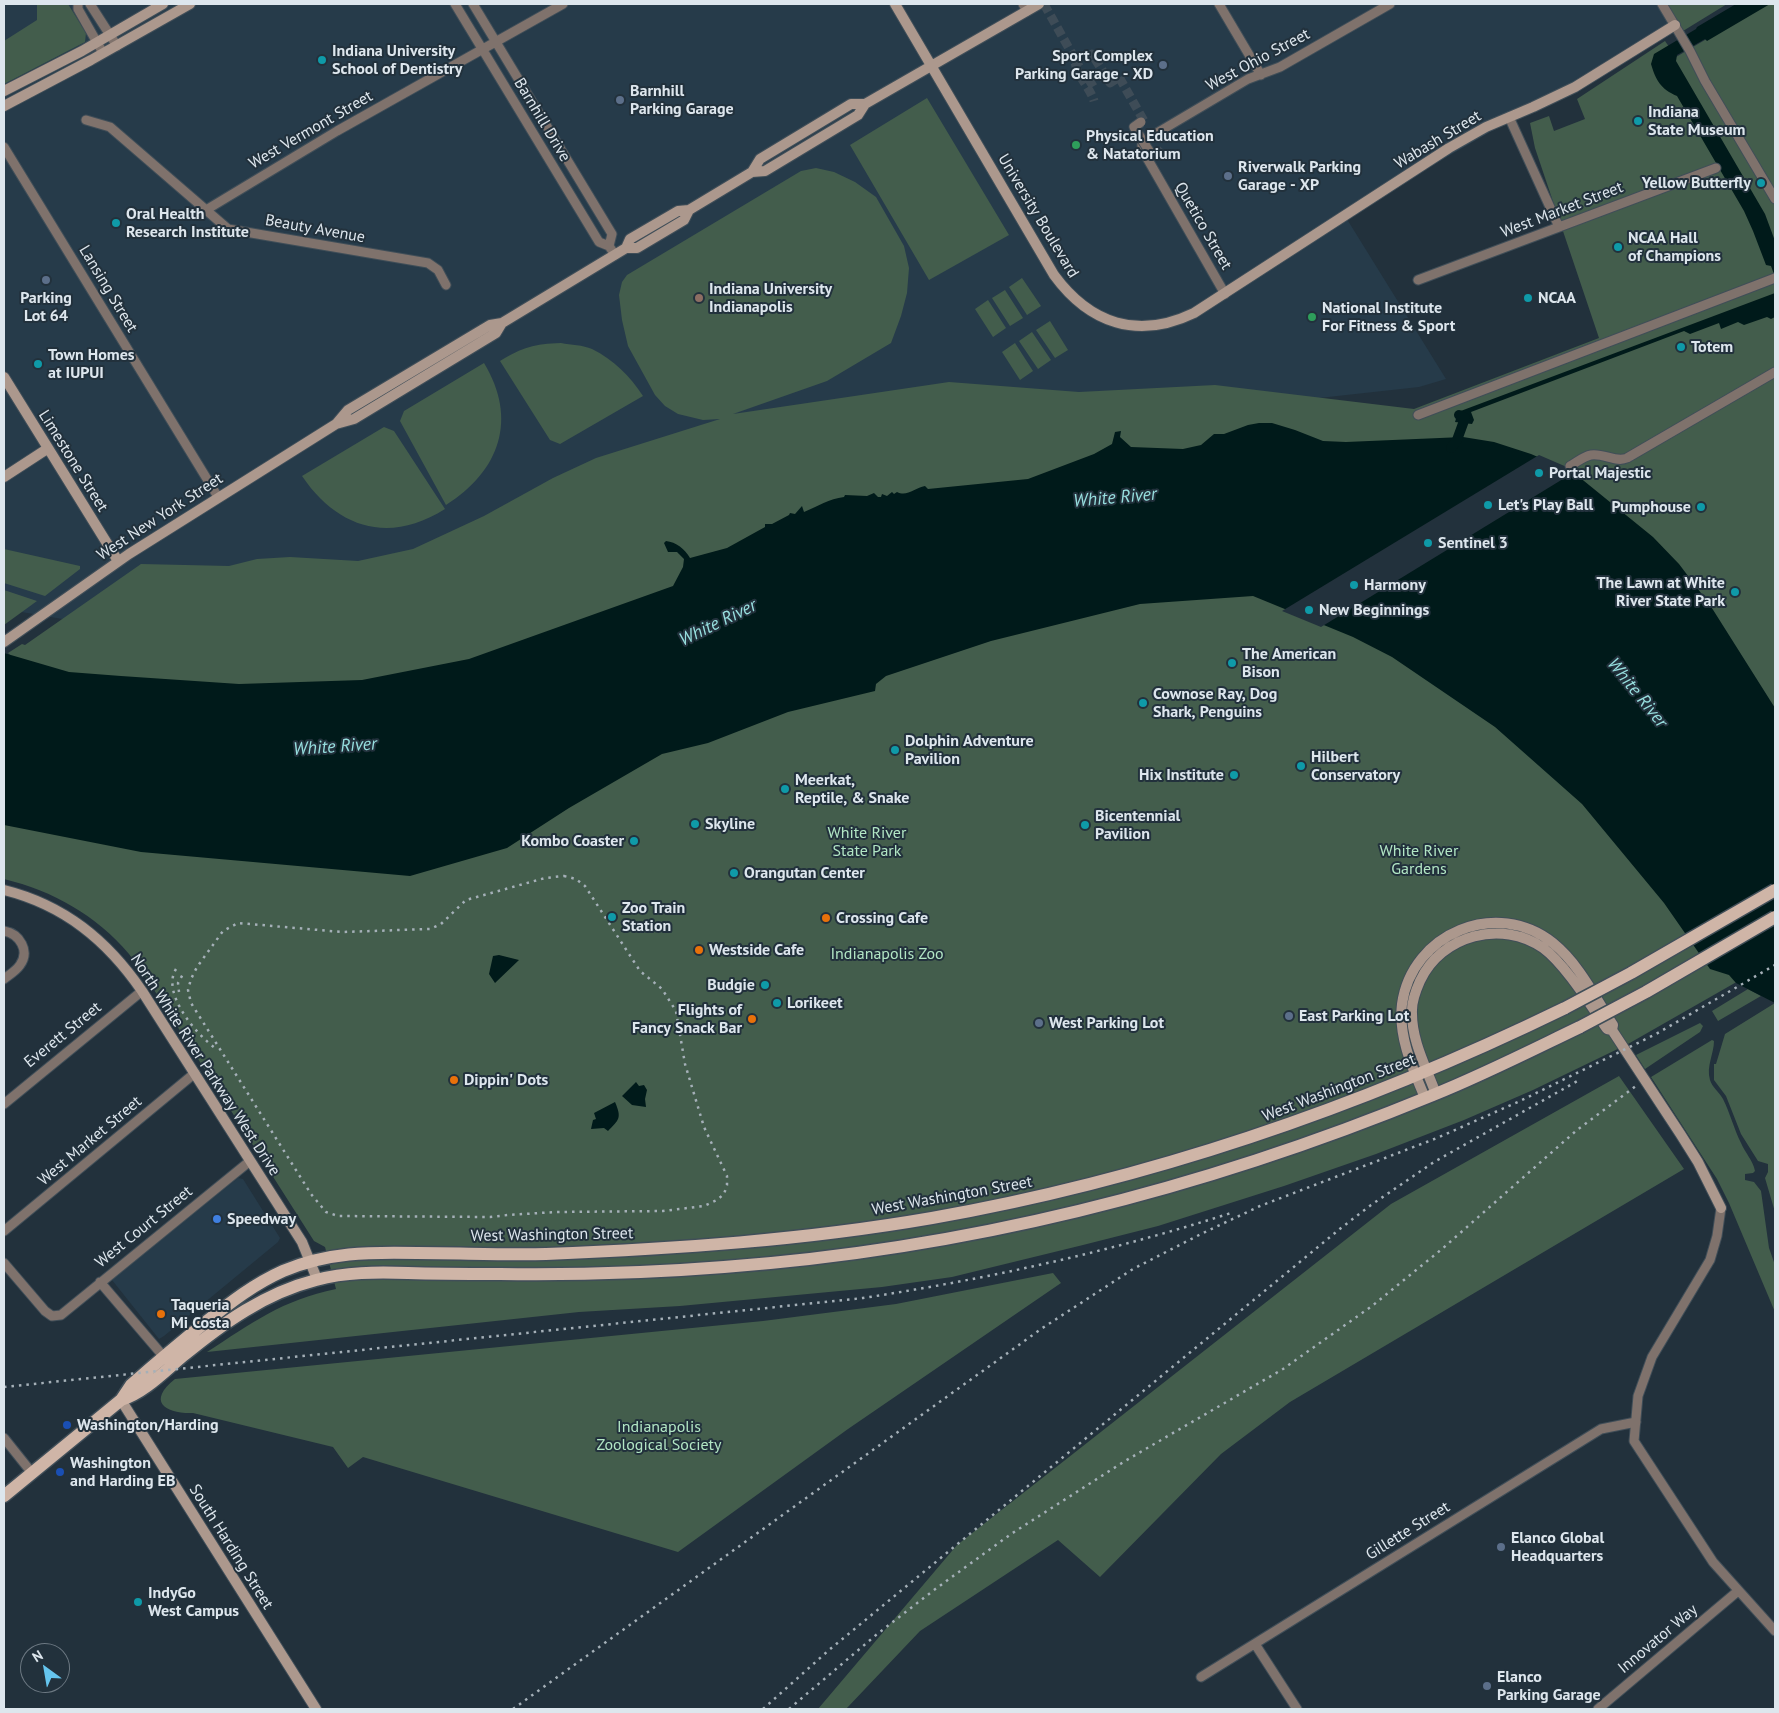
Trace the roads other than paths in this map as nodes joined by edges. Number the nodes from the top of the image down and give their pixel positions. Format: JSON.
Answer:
{"nodes":[{"id":1,"x":78,"y":4,"type":"edge"},
{"id":2,"x":90,"y":4,"type":"edge"},
{"id":3,"x":163,"y":4,"type":"edge"},
{"id":4,"x":190,"y":4,"type":"edge"},
{"id":5,"x":455,"y":4,"type":"edge"},
{"id":6,"x":473,"y":4,"type":"edge"},
{"id":7,"x":562,"y":4,"type":"edge"},
{"id":8,"x":895,"y":4,"type":"edge"},
{"id":9,"x":1039,"y":4,"type":"edge"},
{"id":10,"x":1219,"y":4,"type":"edge"},
{"id":11,"x":1390,"y":4,"type":"edge"},
{"id":12,"x":1662,"y":4,"type":"edge"},
{"id":13,"x":1025,"y":7,"type":"edge"},
{"id":14,"x":1675,"y":25,"type":"junction"},
{"id":15,"x":110,"y":34,"type":"junction"},
{"id":16,"x":97,"y":42,"type":"junction"},
{"id":17,"x":496,"y":42,"type":"junction"},
{"id":18,"x":117,"y":46,"type":"junction"},
{"id":19,"x":482,"y":50,"type":"junction"},
{"id":20,"x":103,"y":53,"type":"junction"},
{"id":21,"x":931,"y":66,"type":"junction"},
{"id":22,"x":1261,"y":75,"type":"junction"},
{"id":23,"x":4,"y":91,"type":"edge"},
{"id":24,"x":4,"y":106,"type":"edge"},
{"id":25,"x":1509,"y":117,"type":"junction"},
{"id":26,"x":86,"y":120,"type":"dead end"},
{"id":27,"x":1141,"y":122,"type":"tunnel mouth"},
{"id":28,"x":1142,"y":145,"type":"joint"},
{"id":29,"x":4,"y":147,"type":"edge"},
{"id":30,"x":1157,"y":156,"type":"dead end"},
{"id":31,"x":1716,"y":168,"type":"dead end"},
{"id":32,"x":1775,"y":199,"type":"edge"},
{"id":33,"x":206,"y":210,"type":"junction"},
{"id":34,"x":1559,"y":227,"type":"junction"},
{"id":35,"x":612,"y":251,"type":"junction"},
{"id":36,"x":1775,"y":278,"type":"edge"},
{"id":37,"x":1418,"y":280,"type":"dead end"},
{"id":38,"x":446,"y":285,"type":"dead end"},
{"id":39,"x":1225,"y":294,"type":"junction"},
{"id":40,"x":1775,"y":372,"type":"edge"},
{"id":41,"x":4,"y":377,"type":"edge"},
{"id":42,"x":1418,"y":415,"type":"dead end"},
{"id":43,"x":47,"y":449,"type":"junction"},
{"id":44,"x":1570,"y":466,"type":"dead end"},
{"id":45,"x":4,"y":477,"type":"edge"},
{"id":46,"x":218,"y":497,"type":"junction"},
{"id":47,"x":118,"y":561,"type":"junction"},
{"id":48,"x":4,"y":642,"type":"edge"},
{"id":49,"x":4,"y":890,"type":"edge"},
{"id":50,"x":1775,"y":890,"type":"edge"},
{"id":51,"x":1775,"y":917,"type":"edge"},
{"id":52,"x":4,"y":931,"type":"edge"},
{"id":53,"x":4,"y":979,"type":"edge"},
{"id":54,"x":142,"y":991,"type":"junction"},
{"id":55,"x":194,"y":1073,"type":"junction"},
{"id":56,"x":1422,"y":1074,"type":"junction"},
{"id":57,"x":1431,"y":1096,"type":"junction"},
{"id":58,"x":4,"y":1104,"type":"edge"},
{"id":59,"x":250,"y":1160,"type":"junction"},
{"id":60,"x":1721,"y":1208,"type":"joint"},
{"id":61,"x":4,"y":1231,"type":"edge"},
{"id":62,"x":310,"y":1262,"type":"junction"},
{"id":63,"x":4,"y":1263,"type":"edge"},
{"id":64,"x":317,"y":1279,"type":"junction"},
{"id":65,"x":100,"y":1282,"type":"junction"},
{"id":66,"x":164,"y":1357,"type":"junction"},
{"id":67,"x":121,"y":1400,"type":"junction"},
{"id":68,"x":1636,"y":1422,"type":"junction"},
{"id":69,"x":4,"y":1438,"type":"edge"},
{"id":70,"x":32,"y":1472,"type":"junction"},
{"id":71,"x":4,"y":1496,"type":"edge"},
{"id":72,"x":1738,"y":1592,"type":"junction"},
{"id":73,"x":1775,"y":1631,"type":"edge"},
{"id":74,"x":1255,"y":1644,"type":"junction"},
{"id":75,"x":1201,"y":1677,"type":"dead end"},
{"id":76,"x":316,"y":1709,"type":"edge"},
{"id":77,"x":1296,"y":1709,"type":"edge"},
{"id":78,"x":1598,"y":1709,"type":"edge"}],
"edges":[{"from":1,"to":16,"type":"street"},
{"from":2,"to":15,"type":"street"},
{"from":3,"to":15,"type":"street"},
{"from":4,"to":18,"type":"street"},
{"from":5,"to":19,"type":"street","name":"Barnhill Drive"},
{"from":6,"to":17,"type":"street","name":"Barnhill Drive"},
{"from":7,"to":17,"type":"street","name":"West Vermont Street"},
{"from":8,"to":21,"type":"street","name":"University Boulevard"},
{"from":9,"to":13,"type":"street","name":"West New York Street"},
{"from":10,"to":22,"type":"street"},
{"from":11,"to":22,"type":"street","name":"West Ohio Street"},
{"from":12,"to":14,"type":"street"},
{"from":13,"to":21,"type":"street","name":"West New York Street"},
{"from":14,"to":25,"type":"street","name":"Wabash Street"},
{"from":14,"to":32,"type":"street"},
{"from":15,"to":16,"type":"street"},
{"from":15,"to":18,"type":"street"},
{"from":16,"to":20,"type":"street"},
{"from":16,"to":23,"type":"street"},
{"from":17,"to":19,"type":"street","name":"West Vermont Street"},
{"from":17,"to":35,"type":"street","name":"Barnhill Drive"},
{"from":18,"to":20,"type":"street"},
{"from":19,"to":33,"type":"street","name":"West Vermont Street"},
{"from":19,"to":35,"type":"street","name":"Barnhill Drive"},
{"from":20,"to":24,"type":"street"},
{"from":21,"to":35,"type":"street","name":"West New York Street"},
{"from":21,"to":39,"type":"street","name":"University Boulevard"},
{"from":22,"to":28,"type":"street","name":"West Ohio Street"},
{"from":25,"to":34,"type":"street"},
{"from":25,"to":39,"type":"street","name":"Wabash Street"},
{"from":26,"to":33,"type":"street","name":"Beauty Avenue"},
{"from":27,"to":30,"type":"street","bridge":true},
{"from":28,"to":39,"type":"street","name":"Quetico Street"},
{"from":29,"to":46,"type":"street","name":"Lansing Street"},
{"from":31,"to":34,"type":"street","name":"West Market Street"},
{"from":33,"to":38,"type":"street","name":"Beauty Avenue"},
{"from":34,"to":37,"type":"street","name":"West Market Street"},
{"from":35,"to":46,"type":"street","name":"West New York Street"},
{"from":36,"to":42,"type":"street"},
{"from":40,"to":44,"type":"street"},
{"from":41,"to":43,"type":"street","name":"Limestone Street"},
{"from":43,"to":45,"type":"street"},
{"from":43,"to":47,"type":"street","name":"Limestone Street"},
{"from":46,"to":47,"type":"street","name":"West New York Street"},
{"from":47,"to":48,"type":"street","name":"West New York Street"},
{"from":49,"to":54,"type":"street","name":"North White River Parkway West Drive"},
{"from":50,"to":56,"type":"main road","name":"West Washington Street","bridge":true},
{"from":51,"to":57,"type":"main road","name":"West Washington Street","bridge":true},
{"from":52,"to":53,"type":"street"},
{"from":54,"to":55,"type":"street","name":"North White River Parkway West Drive"},
{"from":54,"to":58,"type":"street","name":"Everett Street"},
{"from":55,"to":59,"type":"street","name":"North White River Parkway West Drive"},
{"from":55,"to":61,"type":"street","name":"West Market Street"},
{"from":56,"to":57,"type":"street"},
{"from":56,"to":60,"type":"street"},
{"from":56,"to":62,"type":"main road","name":"West Washington Street"},
{"from":57,"to":64,"type":"main road","name":"West Washington Street"},
{"from":59,"to":62,"type":"street","name":"North White River Parkway West Drive"},
{"from":59,"to":65,"type":"street","name":"West Court Street"},
{"from":60,"to":68,"type":"street"},
{"from":62,"to":64,"type":"street","name":"North White River Parkway West Drive"},
{"from":62,"to":66,"type":"main road","name":"West Washington Street"},
{"from":63,"to":65,"type":"street","name":"West Court Street"},
{"from":64,"to":67,"type":"main road","name":"West Washington Street"},
{"from":65,"to":66,"type":"street"},
{"from":66,"to":67,"type":"main road","name":"West Washington Street"},
{"from":67,"to":70,"type":"main road","name":"West Washington Street"},
{"from":67,"to":76,"type":"street","name":"South Harding Street"},
{"from":68,"to":72,"type":"street"},
{"from":68,"to":74,"type":"street","name":"Gillette Street"},
{"from":69,"to":70,"type":"street"},
{"from":70,"to":71,"type":"main road","name":"West Washington Street"},
{"from":72,"to":73,"type":"street"},
{"from":72,"to":78,"type":"street","name":"Innovator Way"},
{"from":74,"to":75,"type":"street","name":"Gillette Street"},
{"from":74,"to":77,"type":"street"}]}
